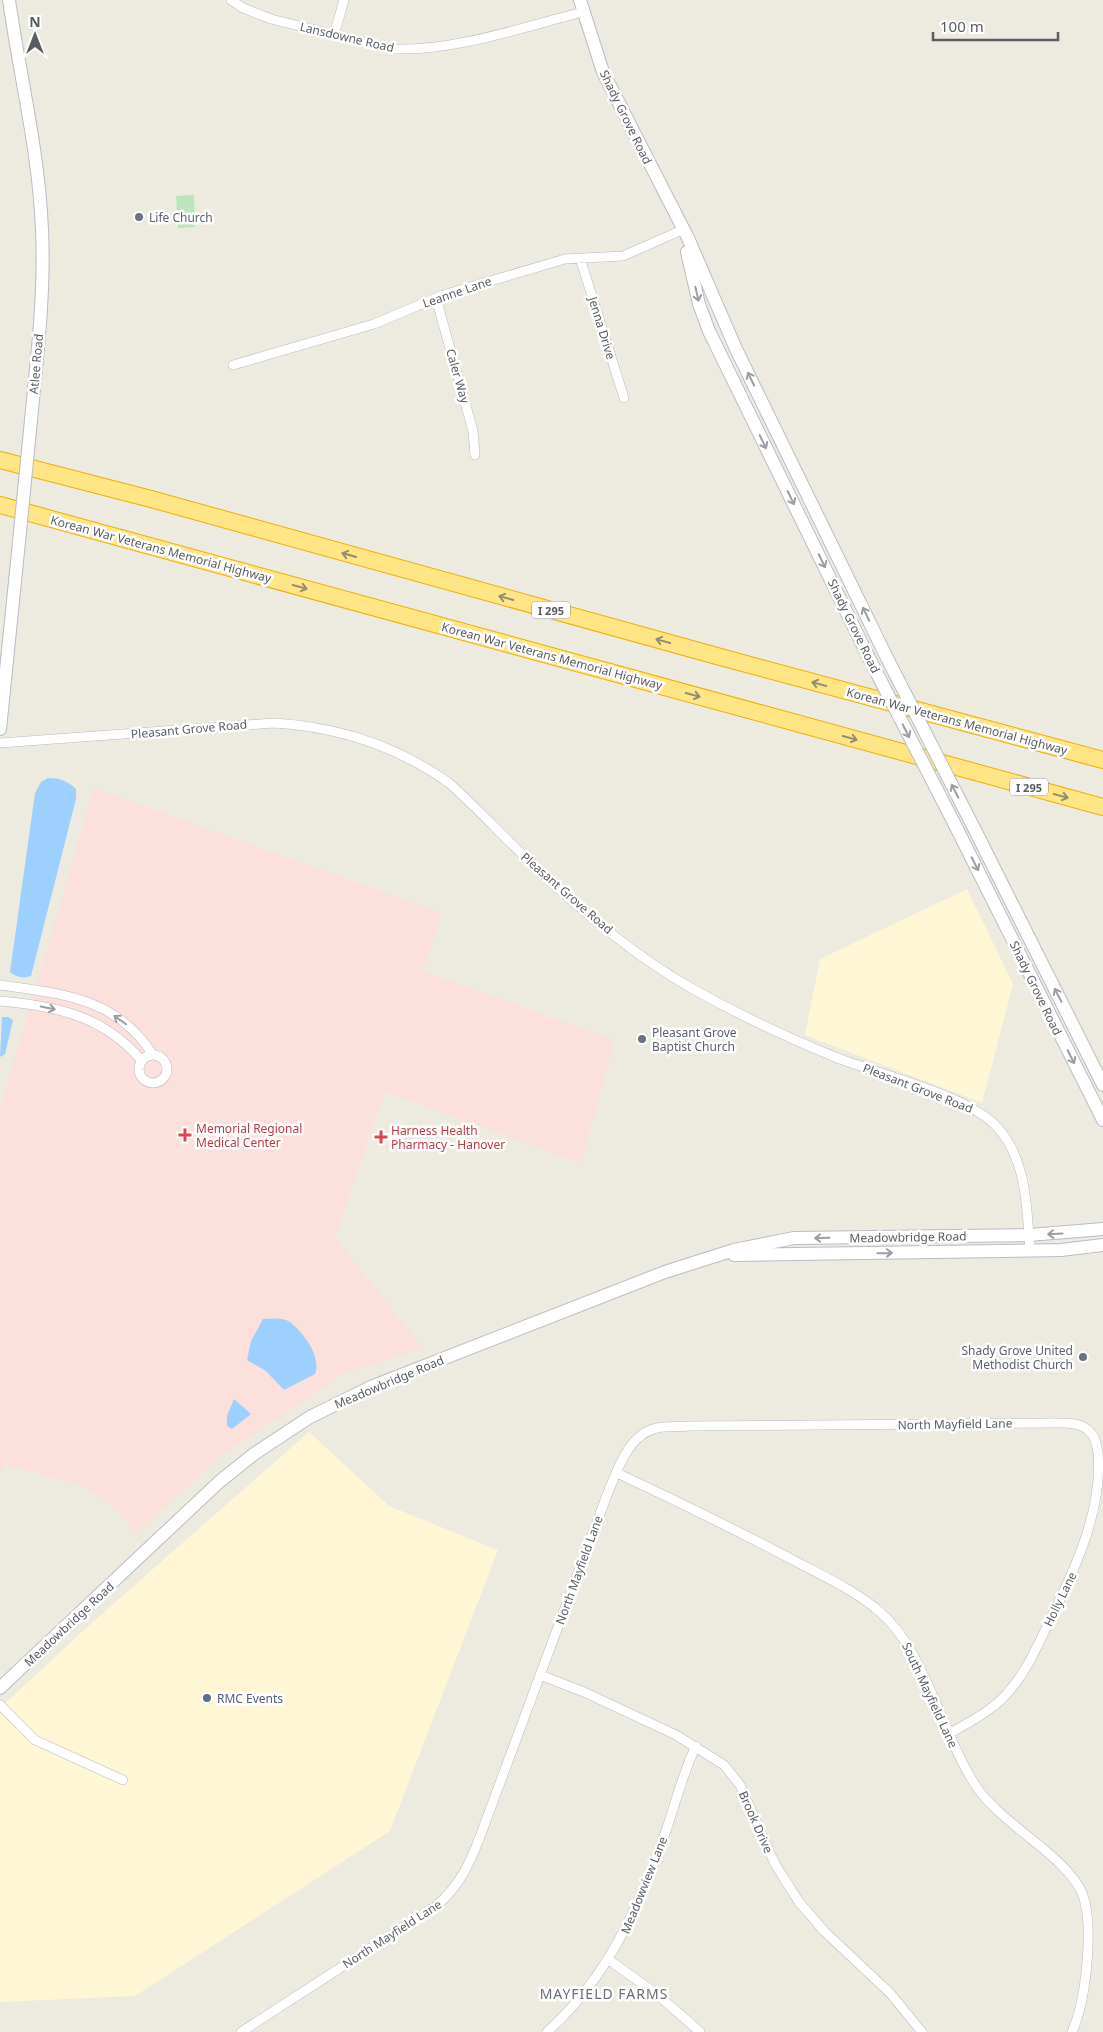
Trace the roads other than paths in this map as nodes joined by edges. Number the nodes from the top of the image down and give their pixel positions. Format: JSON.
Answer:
{"nodes":[{"id":1,"x":9,"y":0,"type":"edge"},
{"id":2,"x":231,"y":0,"type":"edge"},
{"id":3,"x":344,"y":0,"type":"edge"},
{"id":4,"x":582,"y":6,"type":"edge"},
{"id":5,"x":334,"y":35,"type":"junction"},
{"id":6,"x":682,"y":230,"type":"junction"},
{"id":7,"x":580,"y":258,"type":"junction"},
{"id":8,"x":436,"y":298,"type":"junction"},
{"id":9,"x":233,"y":365,"type":"dead end"},
{"id":10,"x":624,"y":398,"type":"dead end"},
{"id":11,"x":475,"y":455,"type":"dead end"},
{"id":12,"x":0,"y":460,"type":"edge"},
{"id":13,"x":0,"y":505,"type":"edge"},
{"id":14,"x":816,"y":510,"type":"junction"},
{"id":15,"x":800,"y":517,"type":"junction"},
{"id":16,"x":0,"y":729,"type":"edge"},
{"id":17,"x":0,"y":743,"type":"edge"},
{"id":18,"x":1103,"y":760,"type":"edge"},
{"id":19,"x":1100,"y":807,"type":"edge"},
{"id":20,"x":0,"y":985,"type":"edge"},
{"id":21,"x":0,"y":1001,"type":"edge"},
{"id":22,"x":152,"y":1055,"type":"junction"},
{"id":23,"x":142,"y":1061,"type":"junction"},
{"id":24,"x":1103,"y":1085,"type":"edge"},
{"id":25,"x":1103,"y":1120,"type":"edge"},
{"id":26,"x":1103,"y":1229,"type":"edge"},
{"id":27,"x":1029,"y":1236,"type":"junction"},
{"id":28,"x":1103,"y":1245,"type":"edge"},
{"id":29,"x":1030,"y":1251,"type":"junction"},
{"id":30,"x":714,"y":1256,"type":"junction"},
{"id":31,"x":1089,"y":1430,"type":"joint"},
{"id":32,"x":617,"y":1473,"type":"junction"},
{"id":33,"x":540,"y":1675,"type":"junction"},
{"id":34,"x":0,"y":1688,"type":"edge"},
{"id":35,"x":0,"y":1706,"type":"edge"},
{"id":36,"x":949,"y":1734,"type":"junction"},
{"id":37,"x":696,"y":1746,"type":"junction"},
{"id":38,"x":123,"y":1780,"type":"dead end"},
{"id":39,"x":609,"y":1960,"type":"junction"},
{"id":40,"x":241,"y":2032,"type":"edge"},
{"id":41,"x":547,"y":2032,"type":"edge"},
{"id":42,"x":700,"y":2032,"type":"edge"},
{"id":43,"x":922,"y":2032,"type":"edge"},
{"id":44,"x":1072,"y":2032,"type":"edge"}],
"edges":[{"from":1,"to":16,"type":"main road","name":"Atlee Road","bridge":true},
{"from":2,"to":5,"type":"street","name":"Lansdowne Road"},
{"from":3,"to":5,"type":"street"},
{"from":4,"to":5,"type":"street","name":"Lansdowne Road"},
{"from":4,"to":6,"type":"main road","name":"Shady Grove Road"},
{"from":6,"to":7,"type":"street","name":"Leanne Lane"},
{"from":14,"to":6,"type":"main road","name":"Shady Grove Road","one_way":true},
{"from":6,"to":15,"type":"main road","name":"Shady Grove Road","one_way":true},
{"from":7,"to":8,"type":"street","name":"Leanne Lane"},
{"from":7,"to":10,"type":"street","name":"Jenna Drive"},
{"from":8,"to":9,"type":"street","name":"Leanne Lane"},
{"from":8,"to":11,"type":"street","name":"Caler Way"},
{"from":18,"to":12,"type":"highway","name":"Korean War Veterans Memorial Highway","number":"I 295","one_way":true},
{"from":13,"to":19,"type":"highway","name":"Korean War Veterans Memorial Highway","number":"I 295","one_way":true},
{"from":14,"to":15,"type":"main road"},
{"from":24,"to":14,"type":"main road","name":"Shady Grove Road","one_way":true,"bridge":true},
{"from":15,"to":25,"type":"main road","name":"Shady Grove Road","one_way":true,"bridge":true},
{"from":17,"to":27,"type":"street","name":"Pleasant Grove Road"},
{"from":22,"to":20,"type":"street","one_way":true},
{"from":21,"to":23,"type":"street","one_way":true},
{"from":22,"to":23,"type":"street"},
{"from":22,"to":23,"type":"street"},
{"from":26,"to":27,"type":"main road","name":"Meadowbridge Road","one_way":true},
{"from":27,"to":29,"type":"street","name":"Pleasant Grove Road"},
{"from":27,"to":30,"type":"main road","name":"Meadowbridge Road","one_way":true},
{"from":28,"to":29,"type":"main road","name":"Meadowbridge Road"},
{"from":30,"to":29,"type":"main road","name":"Meadowbridge Road","one_way":true},
{"from":30,"to":34,"type":"main road","name":"Meadowbridge Road"},
{"from":31,"to":32,"type":"street","name":"North Mayfield Lane"},
{"from":31,"to":36,"type":"street","name":"Holly Lane"},
{"from":32,"to":33,"type":"street","name":"North Mayfield Lane"},
{"from":32,"to":36,"type":"street","name":"South Mayfield Lane"},
{"from":33,"to":37,"type":"street","name":"Brook Drive"},
{"from":33,"to":40,"type":"street","name":"North Mayfield Lane"},
{"from":35,"to":38,"type":"street"},
{"from":36,"to":44,"type":"street","name":"South Mayfield Lane"},
{"from":37,"to":39,"type":"street","name":"Meadowview Lane"},
{"from":37,"to":43,"type":"street","name":"Brook Drive"},
{"from":39,"to":41,"type":"street","name":"Meadowview Lane"},
{"from":39,"to":42,"type":"street"}]}
